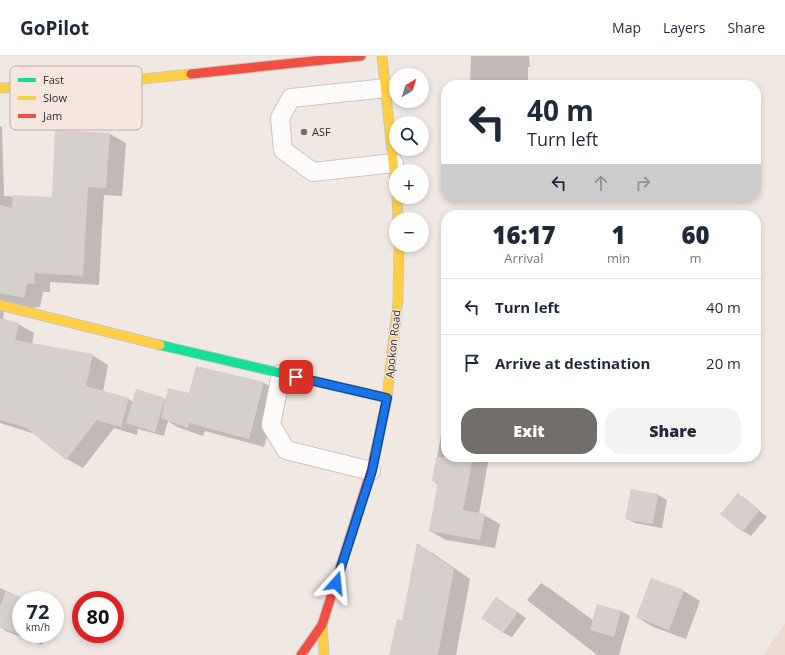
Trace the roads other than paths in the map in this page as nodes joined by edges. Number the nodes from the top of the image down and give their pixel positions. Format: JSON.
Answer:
{"nodes":[{"id":1,"x":361,"y":56,"type":"edge"},
{"id":2,"x":382,"y":56,"type":"edge"},
{"id":3,"x":142,"y":79,"type":"edge"},
{"id":4,"x":10,"y":87,"type":"edge"},
{"id":5,"x":0,"y":88,"type":"edge"},
{"id":6,"x":386,"y":88,"type":"junction"},
{"id":7,"x":394,"y":162,"type":"joint"},
{"id":8,"x":399,"y":252,"type":"edge"},
{"id":9,"x":0,"y":305,"type":"edge"},
{"id":10,"x":281,"y":374,"type":"junction"},
{"id":11,"x":387,"y":398,"type":"junction"},
{"id":12,"x":372,"y":471,"type":"junction"},
{"id":13,"x":322,"y":625,"type":"junction"},
{"id":14,"x":301,"y":655,"type":"edge"},
{"id":15,"x":324,"y":655,"type":"edge"}],
"edges":[{"from":1,"to":3,"type":"main road"},
{"from":2,"to":6,"type":"main road"},
{"from":4,"to":5,"type":"main road"},
{"from":6,"to":7,"type":"main road"},
{"from":6,"to":7,"type":"lane"},
{"from":8,"to":11,"type":"main road","name":"Apokon Road"},
{"from":9,"to":10,"type":"main road"},
{"from":10,"to":11,"type":"main road"},
{"from":10,"to":12,"type":"lane"},
{"from":11,"to":12,"type":"main road","name":"Apokon Road"},
{"from":12,"to":13,"type":"main road","name":"Apokon Road"},
{"from":13,"to":14,"type":"main road","name":"Apokon Road"},
{"from":13,"to":15,"type":"main road","name":"Apokon Road"}]}
